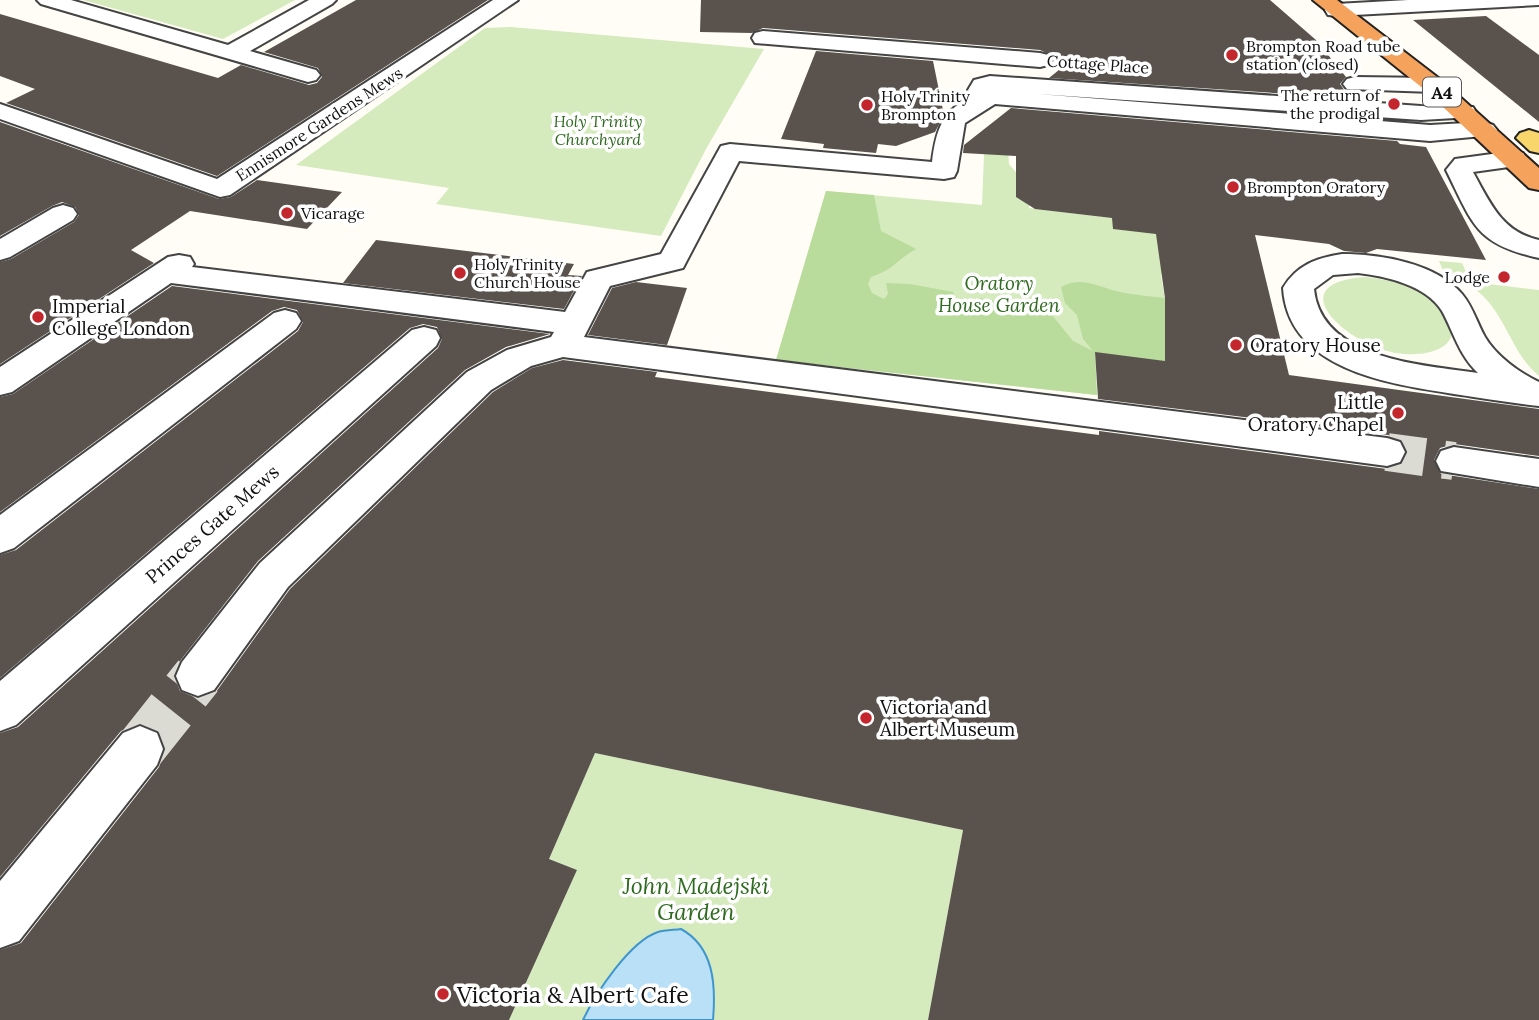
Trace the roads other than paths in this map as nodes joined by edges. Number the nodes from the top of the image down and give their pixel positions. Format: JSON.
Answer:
{"nodes":[{"id":1,"x":48,"y":0,"type":"edge"},
{"id":2,"x":325,"y":0,"type":"edge"},
{"id":3,"x":507,"y":0,"type":"edge"},
{"id":4,"x":1535,"y":0,"type":"edge"},
{"id":5,"x":1505,"y":1,"type":"edge"},
{"id":6,"x":1364,"y":4,"type":"edge"},
{"id":7,"x":1330,"y":5,"type":"edge"},
{"id":8,"x":1529,"y":23,"type":"dead end"},
{"id":9,"x":762,"y":38,"type":"dead end"},
{"id":10,"x":230,"y":53,"type":"junction"},
{"id":11,"x":1062,"y":61,"type":"dead end"},
{"id":12,"x":308,"y":75,"type":"dead end"},
{"id":13,"x":1328,"y":82,"type":"dead end"},
{"id":14,"x":1433,"y":85,"type":"junction"},
{"id":15,"x":992,"y":96,"type":"junction"},
{"id":16,"x":0,"y":111,"type":"edge"},
{"id":17,"x":1464,"y":112,"type":"junction"},
{"id":18,"x":1517,"y":136,"type":"edge"},
{"id":19,"x":1539,"y":182,"type":"edge"},
{"id":20,"x":63,"y":214,"type":"dead end"},
{"id":21,"x":1539,"y":249,"type":"edge"},
{"id":22,"x":0,"y":251,"type":"edge"},
{"id":23,"x":285,"y":321,"type":"dead end"},
{"id":24,"x":568,"y":335,"type":"junction"},
{"id":25,"x":424,"y":338,"type":"dead end"},
{"id":26,"x":0,"y":383,"type":"edge"},
{"id":27,"x":1535,"y":393,"type":"edge"},
{"id":28,"x":1387,"y":452,"type":"tunnel mouth"},
{"id":29,"x":1454,"y":461,"type":"tunnel mouth"},
{"id":30,"x":1539,"y":473,"type":"edge"},
{"id":31,"x":0,"y":537,"type":"edge"},
{"id":32,"x":198,"y":676,"type":"tunnel mouth"},
{"id":33,"x":0,"y":710,"type":"edge"},
{"id":34,"x":140,"y":749,"type":"tunnel mouth"},
{"id":35,"x":0,"y":922,"type":"edge"}],
"edges":[{"from":1,"to":10,"type":"street"},
{"from":2,"to":10,"type":"street"},
{"from":3,"to":16,"type":"street","name":"Ennismore Gardens Mews"},
{"from":4,"to":5,"type":"street"},
{"from":5,"to":6,"type":"street"},
{"from":5,"to":8,"type":"street"},
{"from":6,"to":7,"type":"street"},
{"from":6,"to":18,"type":"highway","number":"A4"},
{"from":7,"to":14,"type":"highway","number":"A4"},
{"from":9,"to":11,"type":"street","name":"Cottage Place"},
{"from":10,"to":12,"type":"street"},
{"from":13,"to":14,"type":"street"},
{"from":14,"to":17,"type":"highway","number":"A4"},
{"from":15,"to":17,"type":"street"},
{"from":15,"to":18,"type":"street"},
{"from":15,"to":24,"type":"street"},
{"from":17,"to":18,"type":"highway","number":"A4"},
{"from":18,"to":19,"type":"highway","number":"A4"},
{"from":18,"to":21,"type":"street"},
{"from":20,"to":22,"type":"street"},
{"from":23,"to":31,"type":"street"},
{"from":24,"to":26,"type":"street"},
{"from":24,"to":28,"type":"street"},
{"from":24,"to":32,"type":"street"},
{"from":25,"to":33,"type":"street","name":"Princes Gate Mews"},
{"from":27,"to":27,"type":"street"},
{"from":29,"to":30,"type":"street"},
{"from":34,"to":35,"type":"street"}]}
